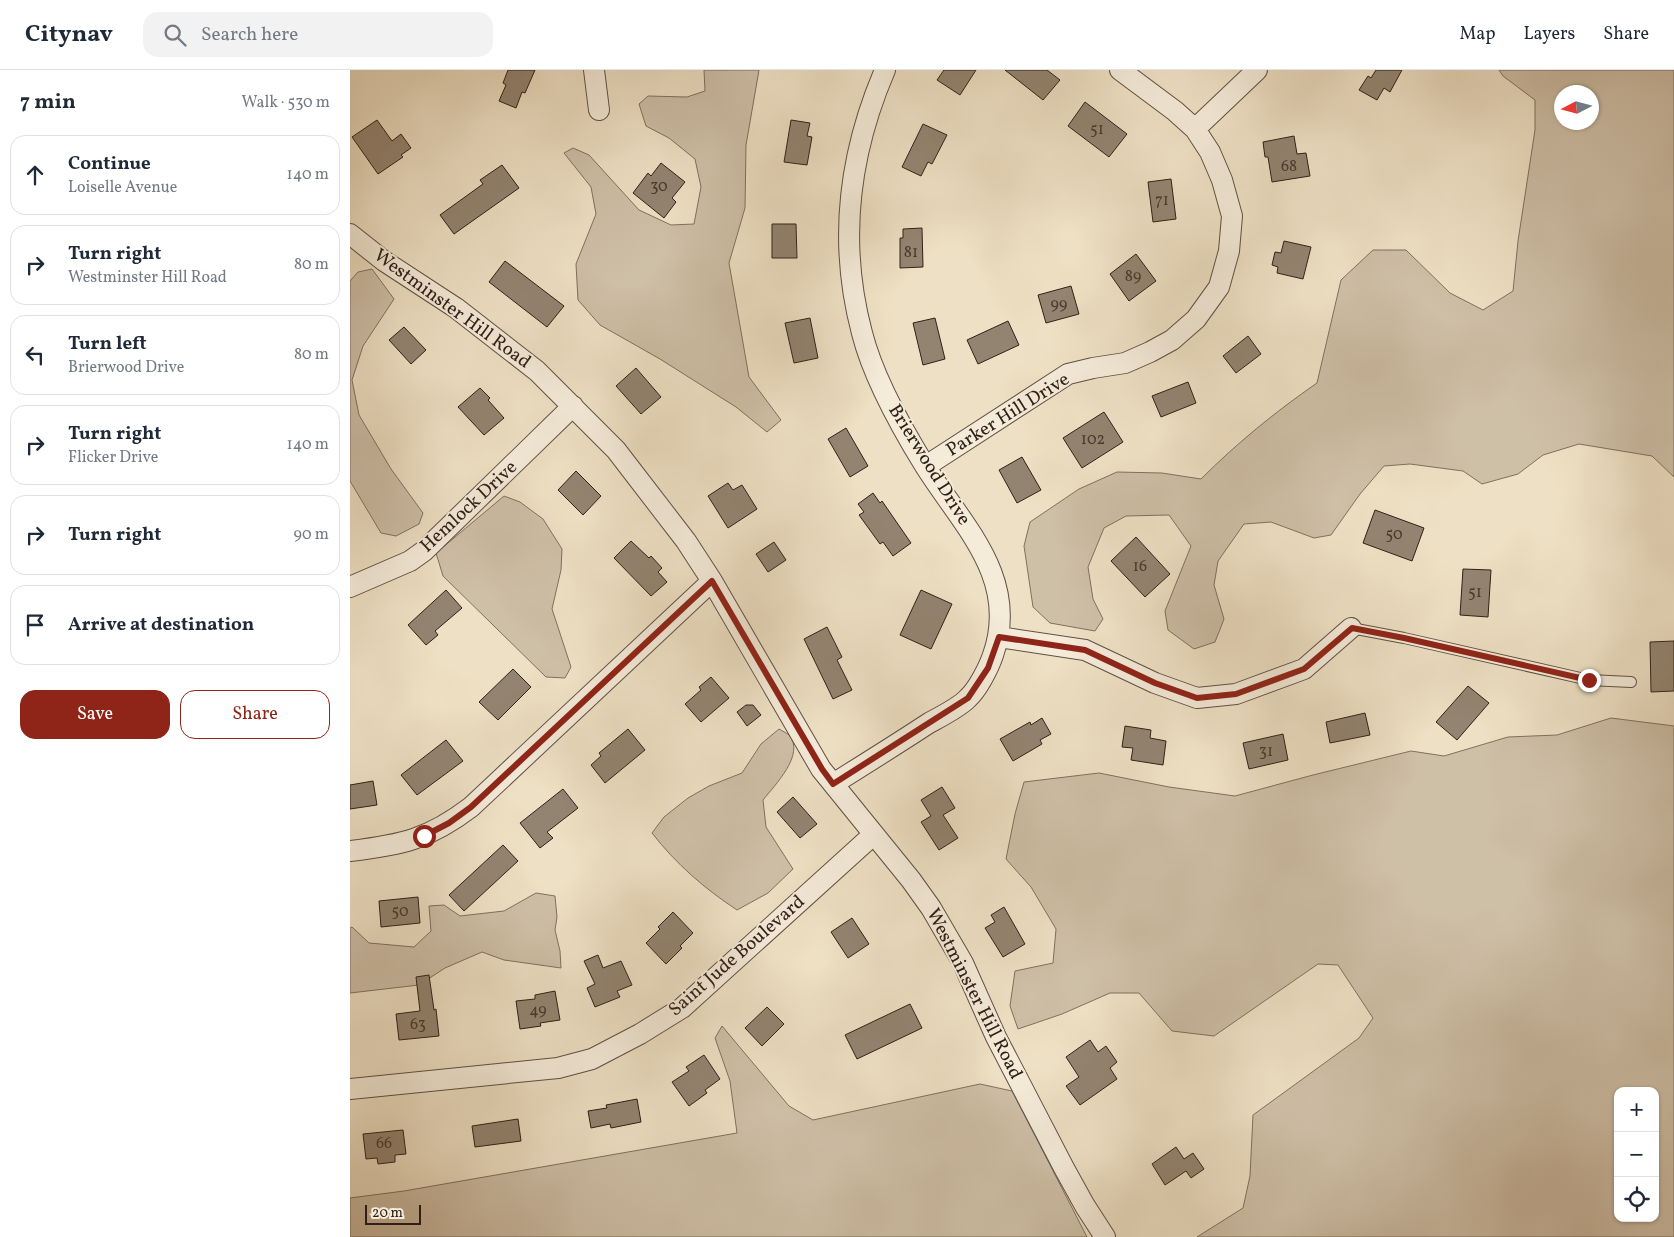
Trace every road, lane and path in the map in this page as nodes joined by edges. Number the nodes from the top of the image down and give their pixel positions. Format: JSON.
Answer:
{"nodes":[{"id":1,"x":594,"y":70,"type":"edge"},
{"id":2,"x":885,"y":70,"type":"edge"},
{"id":3,"x":1120,"y":70,"type":"edge"},
{"id":4,"x":1257,"y":70,"type":"edge"},
{"id":5,"x":599,"y":110,"type":"dead end"},
{"id":6,"x":1194,"y":129,"type":"junction"},
{"id":7,"x":350,"y":234,"type":"edge"},
{"id":8,"x":573,"y":406,"type":"junction"},
{"id":9,"x":926,"y":466,"type":"junction"},
{"id":10,"x":712,"y":581,"type":"junction"},
{"id":11,"x":350,"y":587,"type":"edge"},
{"id":12,"x":1352,"y":628,"type":"joint"},
{"id":13,"x":999,"y":637,"type":"junction"},
{"id":14,"x":1631,"y":682,"type":"dead end"},
{"id":15,"x":833,"y":784,"type":"junction"},
{"id":16,"x":873,"y":835,"type":"junction"},
{"id":17,"x":350,"y":851,"type":"edge"},
{"id":18,"x":350,"y":1089,"type":"edge"},
{"id":19,"x":1105,"y":1237,"type":"edge"}],
"edges":[{"from":1,"to":5,"type":"street"},
{"from":2,"to":9,"type":"street","name":"Brierwood Drive"},
{"from":3,"to":6,"type":"street","name":"Parker Hill Drive"},
{"from":4,"to":6,"type":"street"},
{"from":6,"to":9,"type":"street","name":"Parker Hill Drive"},
{"from":7,"to":8,"type":"street","name":"Westminster Hill Road"},
{"from":8,"to":10,"type":"street","name":"Westminster Hill Road"},
{"from":8,"to":11,"type":"street","name":"Hemlock Drive"},
{"from":9,"to":13,"type":"street","name":"Brierwood Drive"},
{"from":10,"to":15,"type":"street","name":"Westminster Hill Road"},
{"from":10,"to":17,"type":"street"},
{"from":12,"to":13,"type":"street"},
{"from":12,"to":14,"type":"lane"},
{"from":13,"to":15,"type":"street","name":"Brierwood Drive"},
{"from":15,"to":16,"type":"street","name":"Westminster Hill Road"},
{"from":16,"to":18,"type":"street","name":"Saint Jude Boulevard"},
{"from":16,"to":19,"type":"street","name":"Westminster Hill Road"}]}
